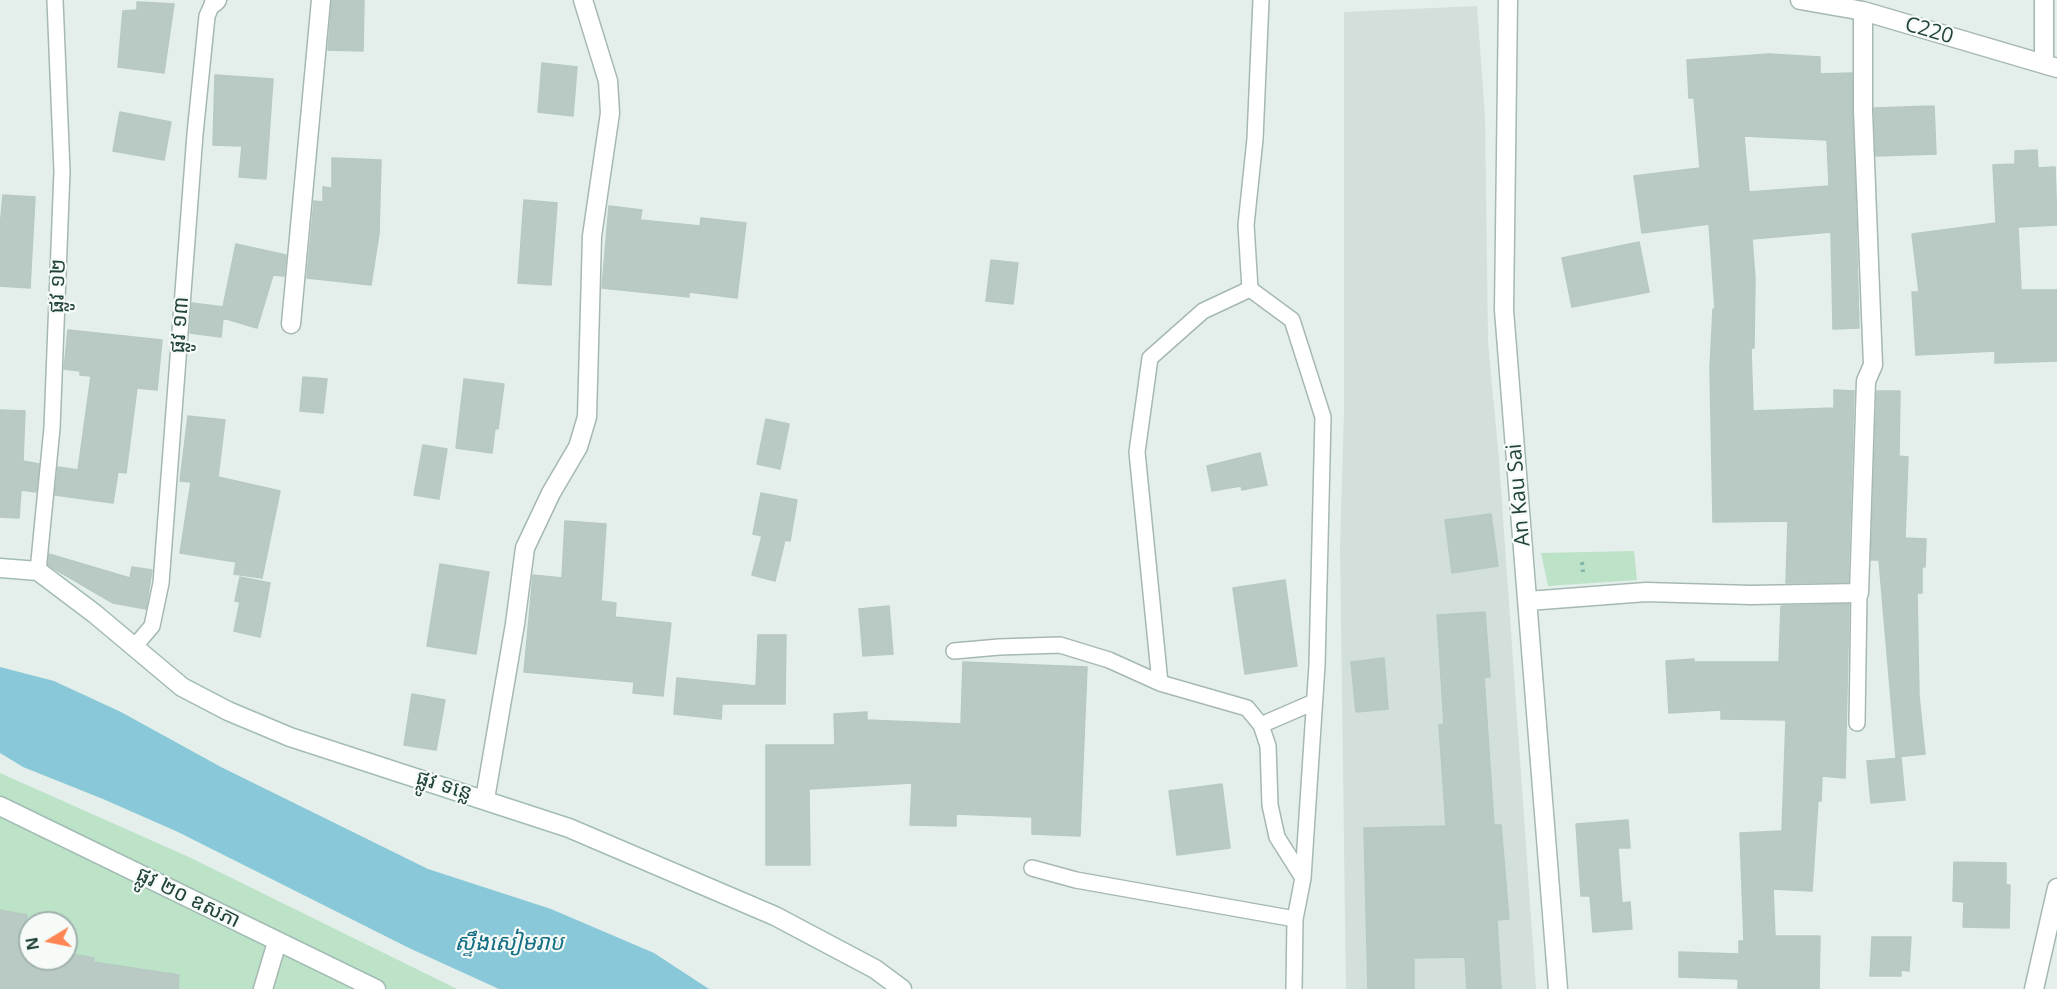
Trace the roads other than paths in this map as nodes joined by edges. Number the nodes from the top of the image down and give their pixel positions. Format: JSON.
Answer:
{"nodes":[{"id":1,"x":54,"y":0,"type":"edge"},
{"id":2,"x":321,"y":0,"type":"edge"},
{"id":3,"x":584,"y":0,"type":"edge"},
{"id":4,"x":1261,"y":0,"type":"edge"},
{"id":5,"x":1508,"y":0,"type":"edge"},
{"id":6,"x":1800,"y":0,"type":"edge"},
{"id":7,"x":2044,"y":0,"type":"edge"},
{"id":8,"x":215,"y":1,"type":"edge"},
{"id":9,"x":1863,"y":11,"type":"junction"},
{"id":10,"x":2050,"y":65,"type":"edge"},
{"id":11,"x":1250,"y":289,"type":"junction"},
{"id":12,"x":291,"y":324,"type":"dead end"},
{"id":13,"x":0,"y":568,"type":"edge"},
{"id":14,"x":38,"y":571,"type":"junction"},
{"id":15,"x":1859,"y":592,"type":"junction"},
{"id":16,"x":1528,"y":601,"type":"junction"},
{"id":17,"x":135,"y":646,"type":"junction"},
{"id":18,"x":954,"y":651,"type":"dead end"},
{"id":19,"x":1160,"y":683,"type":"junction"},
{"id":20,"x":1314,"y":702,"type":"junction"},
{"id":21,"x":1857,"y":723,"type":"dead end"},
{"id":22,"x":1261,"y":725,"type":"junction"},
{"id":23,"x":485,"y":799,"type":"junction"},
{"id":24,"x":0,"y":806,"type":"edge"},
{"id":25,"x":1032,"y":868,"type":"dead end"},
{"id":26,"x":1303,"y":878,"type":"junction"},
{"id":27,"x":2057,"y":888,"type":"edge"},
{"id":28,"x":1295,"y":919,"type":"junction"},
{"id":29,"x":277,"y":942,"type":"junction"},
{"id":30,"x":263,"y":989,"type":"edge"},
{"id":31,"x":376,"y":989,"type":"edge"},
{"id":32,"x":902,"y":989,"type":"edge"},
{"id":33,"x":1294,"y":989,"type":"edge"},
{"id":34,"x":1558,"y":989,"type":"edge"},
{"id":35,"x":2034,"y":989,"type":"edge"}],
"edges":[{"from":1,"to":14,"type":"lane","name":"ផ្លូវ ១២"},
{"from":2,"to":12,"type":"street"},
{"from":3,"to":23,"type":"street"},
{"from":4,"to":11,"type":"lane"},
{"from":5,"to":16,"type":"street","name":"An Kau Sai"},
{"from":6,"to":9,"type":"street","name":"C220"},
{"from":7,"to":10,"type":"street"},
{"from":8,"to":17,"type":"lane","name":"ផ្លូវ ១៣"},
{"from":9,"to":10,"type":"street","name":"C220"},
{"from":9,"to":15,"type":"street"},
{"from":11,"to":19,"type":"lane"},
{"from":11,"to":20,"type":"lane"},
{"from":13,"to":14,"type":"street"},
{"from":14,"to":17,"type":"street","name":"ផ្លូវ ទន្លេ"},
{"from":15,"to":16,"type":"street"},
{"from":15,"to":21,"type":"lane"},
{"from":16,"to":34,"type":"street","name":"An Kau Sai"},
{"from":17,"to":23,"type":"street","name":"ផ្លូវ ទន្លេ"},
{"from":18,"to":19,"type":"lane"},
{"from":19,"to":22,"type":"lane"},
{"from":20,"to":22,"type":"lane"},
{"from":20,"to":26,"type":"lane"},
{"from":22,"to":26,"type":"lane"},
{"from":23,"to":32,"type":"street","name":"ផ្លូវ ទន្លេ"},
{"from":24,"to":29,"type":"street","name":"ផ្លូវ ២០ ឧសភា"},
{"from":25,"to":28,"type":"lane"},
{"from":26,"to":28,"type":"lane"},
{"from":27,"to":35,"type":"street"},
{"from":28,"to":33,"type":"lane"},
{"from":29,"to":30,"type":"street"},
{"from":29,"to":31,"type":"street","name":"ផ្លូវ ២០ ឧសភា"}]}
